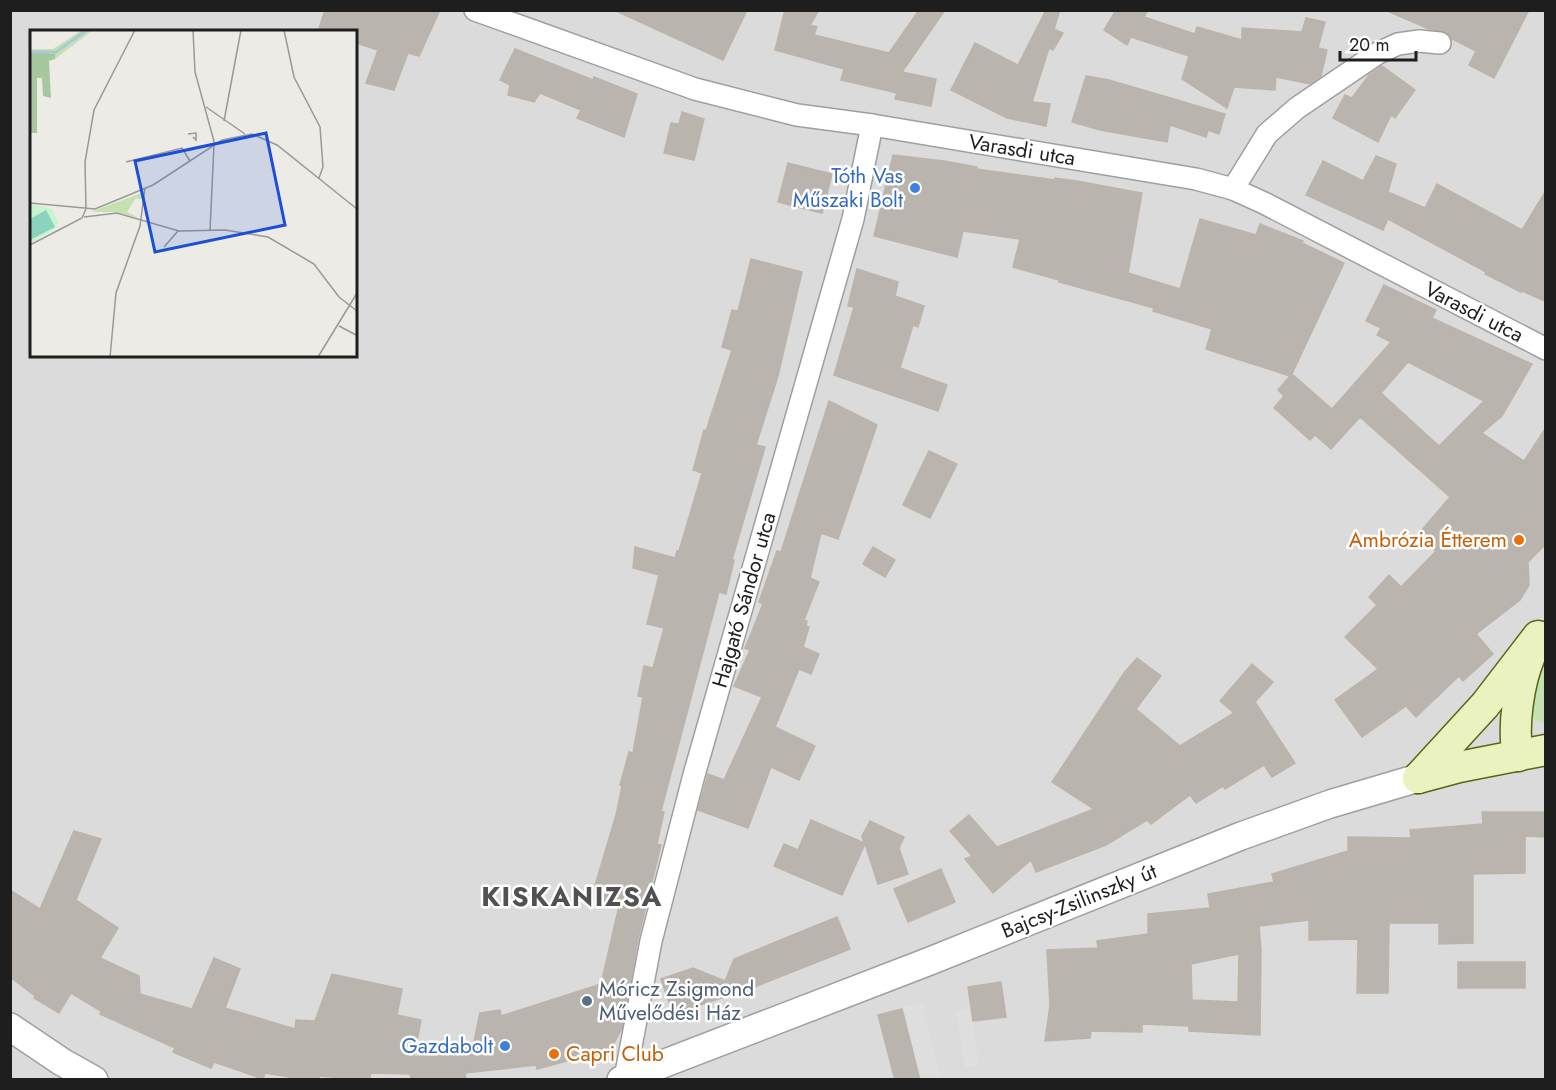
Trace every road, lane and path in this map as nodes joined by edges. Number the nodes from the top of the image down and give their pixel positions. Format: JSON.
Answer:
{"nodes":[{"id":1,"x":475,"y":10,"type":"edge"},
{"id":2,"x":1440,"y":43,"type":"dead end"},
{"id":3,"x":872,"y":125,"type":"junction"},
{"id":4,"x":1233,"y":189,"type":"junction"},
{"id":5,"x":1545,"y":349,"type":"edge"},
{"id":6,"x":1542,"y":629,"type":"edge"},
{"id":7,"x":1532,"y":753,"type":"edge"},
{"id":8,"x":1418,"y":778,"type":"junction"},
{"id":9,"x":10,"y":1028,"type":"edge"},
{"id":10,"x":623,"y":1079,"type":"edge"},
{"id":11,"x":94,"y":1080,"type":"edge"}],
"edges":[{"from":1,"to":3,"type":"street","name":"Varasdi utca"},
{"from":2,"to":4,"type":"street"},
{"from":3,"to":4,"type":"street","name":"Varasdi utca"},
{"from":3,"to":10,"type":"street","name":"Hajgató Sándor utca"},
{"from":4,"to":5,"type":"street","name":"Varasdi utca"},
{"from":6,"to":7,"type":"main road"},
{"from":6,"to":8,"type":"main road"},
{"from":7,"to":8,"type":"main road","name":"Bajcsy-Zsilinszky út"},
{"from":8,"to":10,"type":"street","name":"Bajcsy-Zsilinszky út"},
{"from":9,"to":11,"type":"street"}]}
